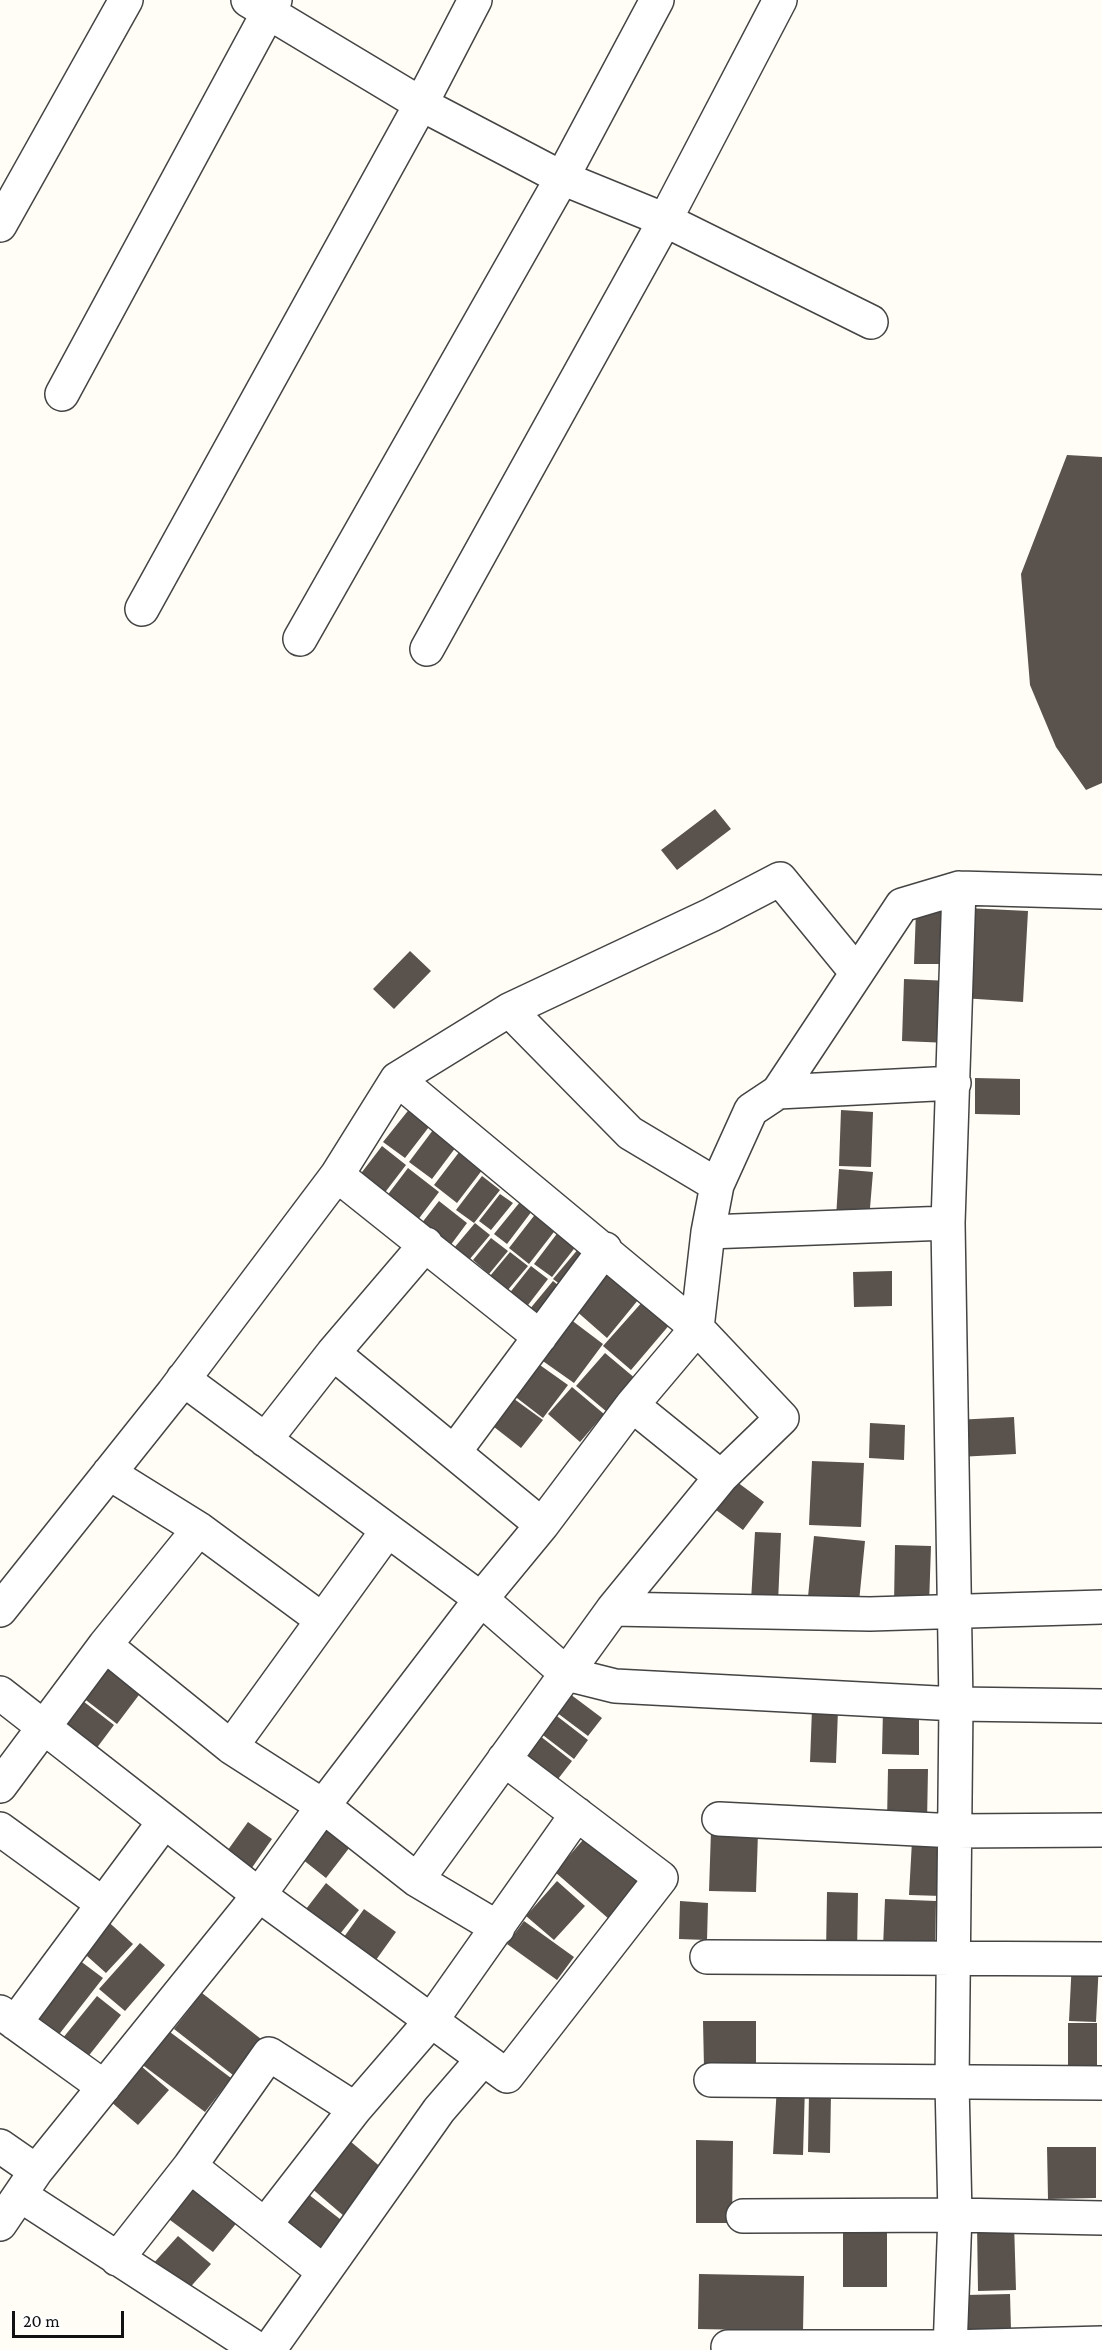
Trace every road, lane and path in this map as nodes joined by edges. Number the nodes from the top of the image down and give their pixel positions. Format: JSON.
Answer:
{"nodes":[{"id":1,"x":126,"y":0,"type":"edge"},
{"id":2,"x":475,"y":0,"type":"edge"},
{"id":3,"x":657,"y":0,"type":"edge"},
{"id":4,"x":780,"y":0,"type":"edge"},
{"id":5,"x":264,"y":4,"type":"edge"},
{"id":6,"x":422,"y":104,"type":"junction"},
{"id":7,"x":561,"y":178,"type":"junction"},
{"id":8,"x":665,"y":220,"type":"junction"},
{"id":9,"x":0,"y":225,"type":"edge"},
{"id":10,"x":872,"y":322,"type":"dead end"},
{"id":11,"x":62,"y":394,"type":"dead end"},
{"id":12,"x":142,"y":609,"type":"dead end"},
{"id":13,"x":300,"y":639,"type":"dead end"},
{"id":14,"x":427,"y":649,"type":"dead end"},
{"id":15,"x":959,"y":888,"type":"junction"},
{"id":16,"x":1102,"y":892,"type":"edge"},
{"id":17,"x":857,"y":973,"type":"junction"},
{"id":18,"x":509,"y":1010,"type":"junction"},
{"id":19,"x":397,"y":1079,"type":"junction"},
{"id":20,"x":954,"y":1083,"type":"junction"},
{"id":21,"x":778,"y":1092,"type":"junction"},
{"id":22,"x":337,"y":1175,"type":"junction"},
{"id":23,"x":717,"y":1185,"type":"junction"},
{"id":24,"x":948,"y":1223,"type":"junction"},
{"id":25,"x":708,"y":1232,"type":"junction"},
{"id":26,"x":426,"y":1244,"type":"junction"},
{"id":27,"x":605,"y":1250,"type":"junction"},
{"id":28,"x":697,"y":1328,"type":"junction"},
{"id":29,"x":540,"y":1337,"type":"junction"},
{"id":30,"x":333,"y":1353,"type":"junction"},
{"id":31,"x":183,"y":1379,"type":"junction"},
{"id":32,"x":632,"y":1406,"type":"junction"},
{"id":33,"x":265,"y":1440,"type":"junction"},
{"id":34,"x":455,"y":1451,"type":"junction"},
{"id":35,"x":109,"y":1473,"type":"junction"},
{"id":36,"x":721,"y":1477,"type":"junction"},
{"id":37,"x":542,"y":1525,"type":"junction"},
{"id":38,"x":199,"y":1529,"type":"junction"},
{"id":39,"x":387,"y":1531,"type":"junction"},
{"id":40,"x":481,"y":1599,"type":"junction"},
{"id":41,"x":1102,"y":1607,"type":"edge"},
{"id":42,"x":613,"y":1609,"type":"junction"},
{"id":43,"x":0,"y":1610,"type":"edge"},
{"id":44,"x":955,"y":1611,"type":"junction"},
{"id":45,"x":321,"y":1619,"type":"junction"},
{"id":46,"x":105,"y":1645,"type":"junction"},
{"id":47,"x":567,"y":1674,"type":"junction"},
{"id":48,"x":0,"y":1693,"type":"edge"},
{"id":49,"x":956,"y":1704,"type":"junction"},
{"id":50,"x":1102,"y":1706,"type":"edge"},
{"id":51,"x":44,"y":1729,"type":"junction"},
{"id":52,"x":231,"y":1747,"type":"junction"},
{"id":53,"x":504,"y":1759,"type":"junction"},
{"id":54,"x":0,"y":1786,"type":"edge"},
{"id":55,"x":323,"y":1806,"type":"junction"},
{"id":56,"x":577,"y":1814,"type":"junction"},
{"id":57,"x":719,"y":1819,"type":"dead end"},
{"id":58,"x":164,"y":1822,"type":"junction"},
{"id":59,"x":0,"y":1829,"type":"edge"},
{"id":60,"x":1102,"y":1830,"type":"edge"},
{"id":61,"x":956,"y":1831,"type":"junction"},
{"id":62,"x":417,"y":1880,"type":"junction"},
{"id":63,"x":259,"y":1895,"type":"junction"},
{"id":64,"x":103,"y":1904,"type":"junction"},
{"id":65,"x":498,"y":1928,"type":"junction"},
{"id":66,"x":707,"y":1957,"type":"dead end"},
{"id":67,"x":954,"y":1959,"type":"junction"},
{"id":68,"x":1102,"y":1959,"type":"edge"},
{"id":69,"x":8,"y":2017,"type":"edge"},
{"id":70,"x":431,"y":2021,"type":"junction"},
{"id":71,"x":483,"y":2059,"type":"junction"},
{"id":72,"x":711,"y":2080,"type":"dead end"},
{"id":73,"x":952,"y":2083,"type":"junction"},
{"id":74,"x":1102,"y":2083,"type":"edge"},
{"id":75,"x":104,"y":2087,"type":"junction"},
{"id":76,"x":356,"y":2109,"type":"junction"},
{"id":77,"x":0,"y":2146,"type":"edge"},
{"id":78,"x":190,"y":2166,"type":"junction"},
{"id":79,"x":28,"y":2183,"type":"junction"},
{"id":80,"x":955,"y":2214,"type":"junction"},
{"id":81,"x":743,"y":2216,"type":"dead end"},
{"id":82,"x":1102,"y":2218,"type":"edge"},
{"id":83,"x":0,"y":2224,"type":"edge"},
{"id":84,"x":265,"y":2225,"type":"junction"},
{"id":85,"x":117,"y":2259,"type":"junction"},
{"id":86,"x":324,"y":2272,"type":"junction"},
{"id":87,"x":1102,"y":2343,"type":"edge"},
{"id":88,"x":728,"y":2348,"type":"dead end"},
{"id":89,"x":950,"y":2349,"type":"edge"},
{"id":90,"x":259,"y":2350,"type":"edge"},
{"id":91,"x":269,"y":2350,"type":"edge"}],
"edges":[{"from":1,"to":9,"type":"street"},
{"from":2,"to":6,"type":"street"},
{"from":3,"to":7,"type":"street"},
{"from":4,"to":8,"type":"street"},
{"from":5,"to":6,"type":"street"},
{"from":5,"to":11,"type":"street"},
{"from":6,"to":7,"type":"street"},
{"from":6,"to":12,"type":"street"},
{"from":7,"to":8,"type":"street"},
{"from":7,"to":13,"type":"street"},
{"from":8,"to":10,"type":"street"},
{"from":8,"to":14,"type":"street"},
{"from":15,"to":16,"type":"street"},
{"from":15,"to":17,"type":"street"},
{"from":15,"to":20,"type":"street"},
{"from":17,"to":18,"type":"street"},
{"from":17,"to":21,"type":"street"},
{"from":18,"to":19,"type":"street"},
{"from":18,"to":23,"type":"street"},
{"from":19,"to":22,"type":"street"},
{"from":19,"to":27,"type":"street"},
{"from":20,"to":21,"type":"street"},
{"from":20,"to":24,"type":"street"},
{"from":21,"to":23,"type":"street"},
{"from":22,"to":26,"type":"street"},
{"from":22,"to":31,"type":"street"},
{"from":23,"to":25,"type":"street"},
{"from":24,"to":25,"type":"street"},
{"from":24,"to":44,"type":"street"},
{"from":25,"to":28,"type":"street"},
{"from":26,"to":29,"type":"street"},
{"from":26,"to":30,"type":"street"},
{"from":27,"to":28,"type":"street"},
{"from":27,"to":29,"type":"street"},
{"from":28,"to":32,"type":"street"},
{"from":28,"to":36,"type":"street"},
{"from":29,"to":34,"type":"street"},
{"from":30,"to":33,"type":"street"},
{"from":30,"to":34,"type":"street"},
{"from":31,"to":33,"type":"street"},
{"from":31,"to":35,"type":"street"},
{"from":32,"to":36,"type":"street"},
{"from":32,"to":37,"type":"street"},
{"from":33,"to":39,"type":"street"},
{"from":34,"to":37,"type":"street"},
{"from":35,"to":38,"type":"street"},
{"from":35,"to":43,"type":"street"},
{"from":36,"to":42,"type":"street"},
{"from":37,"to":40,"type":"street"},
{"from":38,"to":45,"type":"street"},
{"from":38,"to":46,"type":"street"},
{"from":39,"to":40,"type":"street"},
{"from":39,"to":45,"type":"street"},
{"from":40,"to":47,"type":"street"},
{"from":40,"to":55,"type":"street"},
{"from":41,"to":44,"type":"street"},
{"from":42,"to":44,"type":"street"},
{"from":42,"to":47,"type":"street"},
{"from":44,"to":49,"type":"street"},
{"from":45,"to":52,"type":"street"},
{"from":46,"to":51,"type":"street"},
{"from":46,"to":52,"type":"street"},
{"from":47,"to":49,"type":"street"},
{"from":47,"to":53,"type":"street"},
{"from":48,"to":51,"type":"street"},
{"from":49,"to":50,"type":"street"},
{"from":49,"to":61,"type":"street"},
{"from":51,"to":54,"type":"street"},
{"from":51,"to":58,"type":"street"},
{"from":52,"to":55,"type":"street"},
{"from":53,"to":56,"type":"street"},
{"from":53,"to":62,"type":"street"},
{"from":55,"to":62,"type":"street"},
{"from":55,"to":63,"type":"street"},
{"from":56,"to":65,"type":"street"},
{"from":56,"to":71,"type":"street"},
{"from":57,"to":61,"type":"street"},
{"from":58,"to":63,"type":"street"},
{"from":58,"to":64,"type":"street"},
{"from":59,"to":64,"type":"street"},
{"from":60,"to":61,"type":"street"},
{"from":61,"to":67,"type":"street"},
{"from":62,"to":65,"type":"street"},
{"from":63,"to":70,"type":"street"},
{"from":63,"to":75,"type":"street"},
{"from":64,"to":69,"type":"street"},
{"from":65,"to":70,"type":"street"},
{"from":66,"to":67,"type":"street"},
{"from":67,"to":68,"type":"street"},
{"from":67,"to":73,"type":"street"},
{"from":69,"to":75,"type":"street"},
{"from":70,"to":71,"type":"street"},
{"from":70,"to":76,"type":"street"},
{"from":71,"to":86,"type":"street"},
{"from":72,"to":73,"type":"street"},
{"from":73,"to":74,"type":"street"},
{"from":73,"to":80,"type":"street"},
{"from":75,"to":79,"type":"street"},
{"from":76,"to":78,"type":"street"},
{"from":76,"to":84,"type":"street"},
{"from":77,"to":79,"type":"street"},
{"from":78,"to":84,"type":"street"},
{"from":78,"to":85,"type":"street"},
{"from":79,"to":83,"type":"street"},
{"from":79,"to":85,"type":"street"},
{"from":80,"to":81,"type":"street"},
{"from":80,"to":82,"type":"street"},
{"from":80,"to":89,"type":"street"},
{"from":84,"to":86,"type":"street"},
{"from":85,"to":90,"type":"street"},
{"from":86,"to":91,"type":"street"},
{"from":87,"to":89,"type":"street"},
{"from":88,"to":89,"type":"street"}]}
